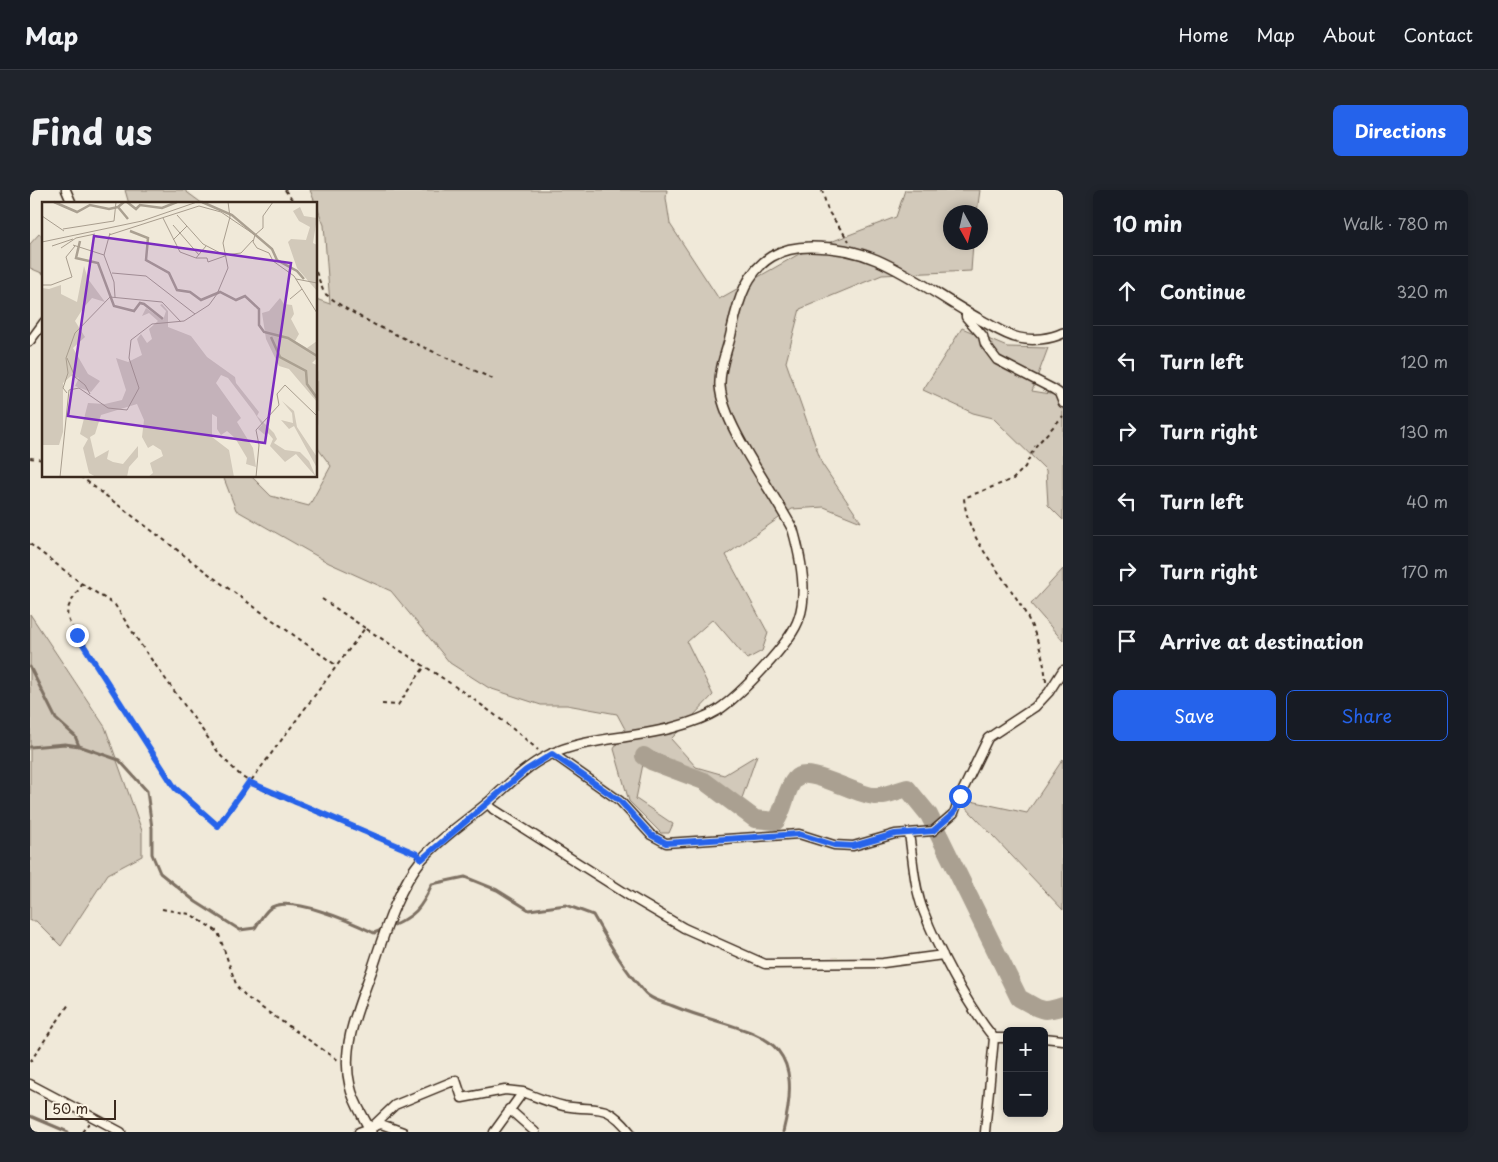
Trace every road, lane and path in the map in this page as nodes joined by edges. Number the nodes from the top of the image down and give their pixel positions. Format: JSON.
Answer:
{"nodes":[{"id":1,"x":66,"y":190,"type":"edge"},
{"id":2,"x":285,"y":190,"type":"edge"},
{"id":3,"x":822,"y":190,"type":"edge"},
{"id":4,"x":71,"y":202,"type":"edge"},
{"id":5,"x":294,"y":202,"type":"edge"},
{"id":6,"x":849,"y":251,"type":"junction"},
{"id":7,"x":318,"y":278,"type":"edge"},
{"id":8,"x":966,"y":312,"type":"junction"},
{"id":9,"x":42,"y":325,"type":"edge"},
{"id":10,"x":1063,"y":333,"type":"edge"},
{"id":11,"x":30,"y":341,"type":"edge"},
{"id":12,"x":494,"y":379,"type":"dead end"},
{"id":13,"x":1063,"y":403,"type":"edge"},
{"id":14,"x":1063,"y":416,"type":"edge"},
{"id":15,"x":83,"y":478,"type":"edge"},
{"id":16,"x":30,"y":544,"type":"edge"},
{"id":17,"x":81,"y":583,"type":"junction"},
{"id":18,"x":322,"y":599,"type":"dead end"},
{"id":19,"x":365,"y":628,"type":"junction"},
{"id":20,"x":336,"y":666,"type":"junction"},
{"id":21,"x":425,"y":666,"type":"junction"},
{"id":22,"x":1063,"y":670,"type":"edge"},
{"id":23,"x":1048,"y":693,"type":"junction"},
{"id":24,"x":382,"y":704,"type":"dead end"},
{"id":25,"x":549,"y":755,"type":"junction"},
{"id":26,"x":249,"y":782,"type":"junction"},
{"id":27,"x":488,"y":803,"type":"junction"},
{"id":28,"x":909,"y":834,"type":"junction"},
{"id":29,"x":422,"y":859,"type":"junction"},
{"id":30,"x":162,"y":909,"type":"dead end"},
{"id":31,"x":943,"y":955,"type":"junction"},
{"id":32,"x":69,"y":1004,"type":"dead end"},
{"id":33,"x":994,"y":1038,"type":"junction"},
{"id":34,"x":1003,"y":1038,"type":"edge"},
{"id":35,"x":1048,"y":1038,"type":"edge"},
{"id":36,"x":1063,"y":1040,"type":"edge"},
{"id":37,"x":30,"y":1062,"type":"edge"},
{"id":38,"x":347,"y":1064,"type":"junction"},
{"id":39,"x":30,"y":1084,"type":"edge"},
{"id":40,"x":523,"y":1092,"type":"junction"},
{"id":41,"x":509,"y":1109,"type":"junction"},
{"id":42,"x":372,"y":1129,"type":"edge"},
{"id":43,"x":121,"y":1132,"type":"edge"},
{"id":44,"x":359,"y":1132,"type":"edge"},
{"id":45,"x":403,"y":1132,"type":"edge"},
{"id":46,"x":494,"y":1132,"type":"edge"},
{"id":47,"x":535,"y":1132,"type":"edge"},
{"id":48,"x":630,"y":1132,"type":"edge"},
{"id":49,"x":985,"y":1132,"type":"edge"}],
"edges":[{"from":1,"to":4,"type":"street"},
{"from":2,"to":5,"type":"path"},
{"from":3,"to":6,"type":"path"},
{"from":6,"to":8,"type":"street"},
{"from":6,"to":25,"type":"street"},
{"from":7,"to":12,"type":"path"},
{"from":8,"to":10,"type":"street"},
{"from":8,"to":13,"type":"street"},
{"from":9,"to":11,"type":"street"},
{"from":14,"to":23,"type":"path"},
{"from":15,"to":20,"type":"path"},
{"from":16,"to":17,"type":"path"},
{"from":17,"to":26,"type":"path"},
{"from":17,"to":26,"type":"path"},
{"from":18,"to":19,"type":"path"},
{"from":19,"to":20,"type":"path"},
{"from":19,"to":21,"type":"path"},
{"from":20,"to":26,"type":"path"},
{"from":21,"to":24,"type":"path"},
{"from":21,"to":25,"type":"path"},
{"from":22,"to":23,"type":"street"},
{"from":23,"to":28,"type":"street"},
{"from":25,"to":27,"type":"street"},
{"from":25,"to":28,"type":"street"},
{"from":26,"to":29,"type":"path"},
{"from":27,"to":29,"type":"street"},
{"from":27,"to":31,"type":"street"},
{"from":28,"to":31,"type":"street"},
{"from":29,"to":38,"type":"street"},
{"from":30,"to":38,"type":"path"},
{"from":31,"to":33,"type":"street"},
{"from":32,"to":37,"type":"path"},
{"from":33,"to":34,"type":"street"},
{"from":33,"to":49,"type":"street"},
{"from":35,"to":36,"type":"street"},
{"from":38,"to":42,"type":"street"},
{"from":39,"to":43,"type":"street"},
{"from":40,"to":41,"type":"street"},
{"from":40,"to":42,"type":"street"},
{"from":40,"to":48,"type":"street"},
{"from":41,"to":46,"type":"street"},
{"from":41,"to":47,"type":"street"},
{"from":42,"to":44,"type":"street"},
{"from":42,"to":45,"type":"street"}]}
